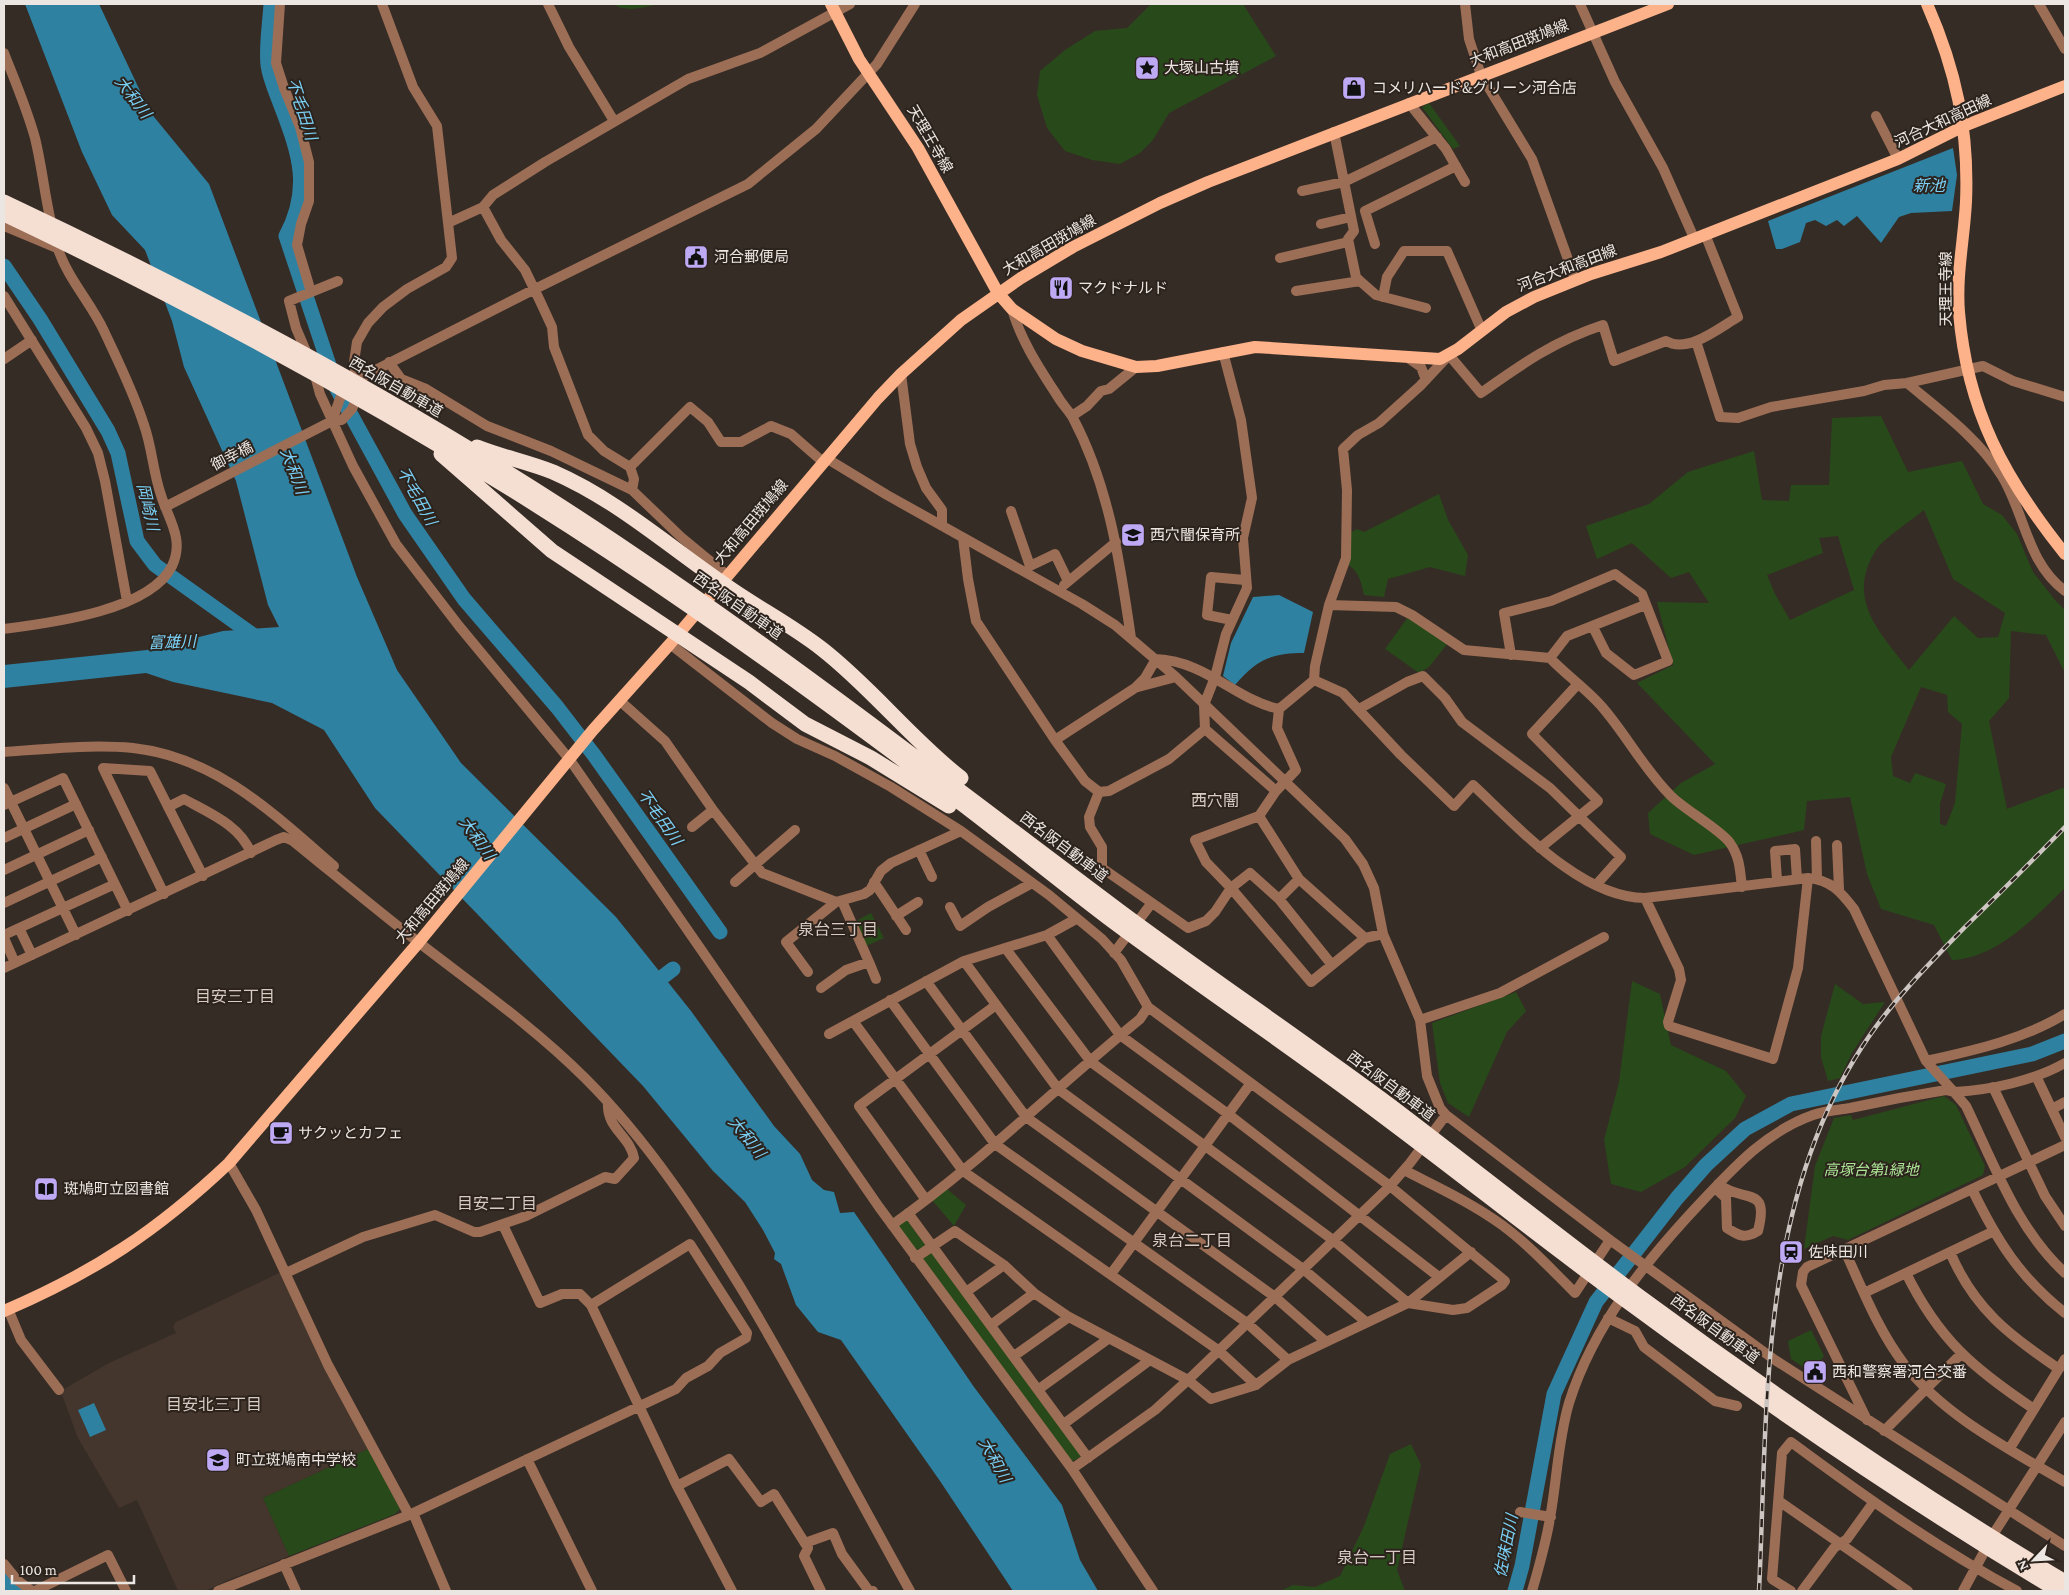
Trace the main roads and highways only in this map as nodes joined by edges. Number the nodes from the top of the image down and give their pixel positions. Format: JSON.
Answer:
{"nodes":[{"id":1,"x":1668,"y":4,"type":"edge"},
{"id":2,"x":1926,"y":4,"type":"edge"},
{"id":3,"x":833,"y":8,"type":"edge"},
{"id":4,"x":2065,"y":86,"type":"edge"},
{"id":5,"x":1964,"y":126,"type":"junction"},
{"id":6,"x":4,"y":202,"type":"edge"},
{"id":7,"x":4,"y":214,"type":"edge"},
{"id":8,"x":998,"y":293,"type":"junction"},
{"id":9,"x":393,"y":411,"type":"junction"},
{"id":10,"x":413,"y":423,"type":"junction"},
{"id":11,"x":2065,"y":554,"type":"edge"},
{"id":12,"x":724,"y":579,"type":"junction"},
{"id":13,"x":674,"y":639,"type":"junction"},
{"id":14,"x":1043,"y":860,"type":"junction"},
{"id":15,"x":6,"y":1310,"type":"edge"},
{"id":16,"x":1774,"y":1400,"type":"junction"},
{"id":17,"x":2065,"y":1582,"type":"edge"},
{"id":18,"x":2059,"y":1591,"type":"edge"}],
"edges":[{"from":1,"to":8,"type":"main road","name":"大和高田斑鳩線"},
{"from":2,"to":5,"type":"main road","name":"天理王寺線"},
{"from":3,"to":8,"type":"main road","name":"天理王寺線"},
{"from":4,"to":5,"type":"main road","name":"河合大和高田線"},
{"from":5,"to":8,"type":"main road","name":"河合大和高田線"},
{"from":5,"to":11,"type":"main road","name":"天理王寺線"},
{"from":6,"to":9,"type":"highway","name":"西名阪自動車道"},
{"from":7,"to":9,"type":"highway","name":"西名阪自動車道"},
{"from":8,"to":12,"type":"main road","name":"大和高田斑鳩線"},
{"from":9,"to":10,"type":"highway","name":"西名阪自動車道"},
{"from":10,"to":12,"type":"highway"},
{"from":10,"to":13,"type":"highway"},
{"from":10,"to":14,"type":"highway","name":"西名阪自動車道"},
{"from":12,"to":13,"type":"main road","name":"大和高田斑鳩線"},
{"from":12,"to":14,"type":"highway"},
{"from":13,"to":14,"type":"highway"},
{"from":13,"to":15,"type":"main road","name":"大和高田斑鳩線"},
{"from":14,"to":16,"type":"highway","name":"西名阪自動車道"},
{"from":16,"to":17,"type":"highway","name":"西名阪自動車道"},
{"from":16,"to":18,"type":"highway","name":"西名阪自動車道"}]}
